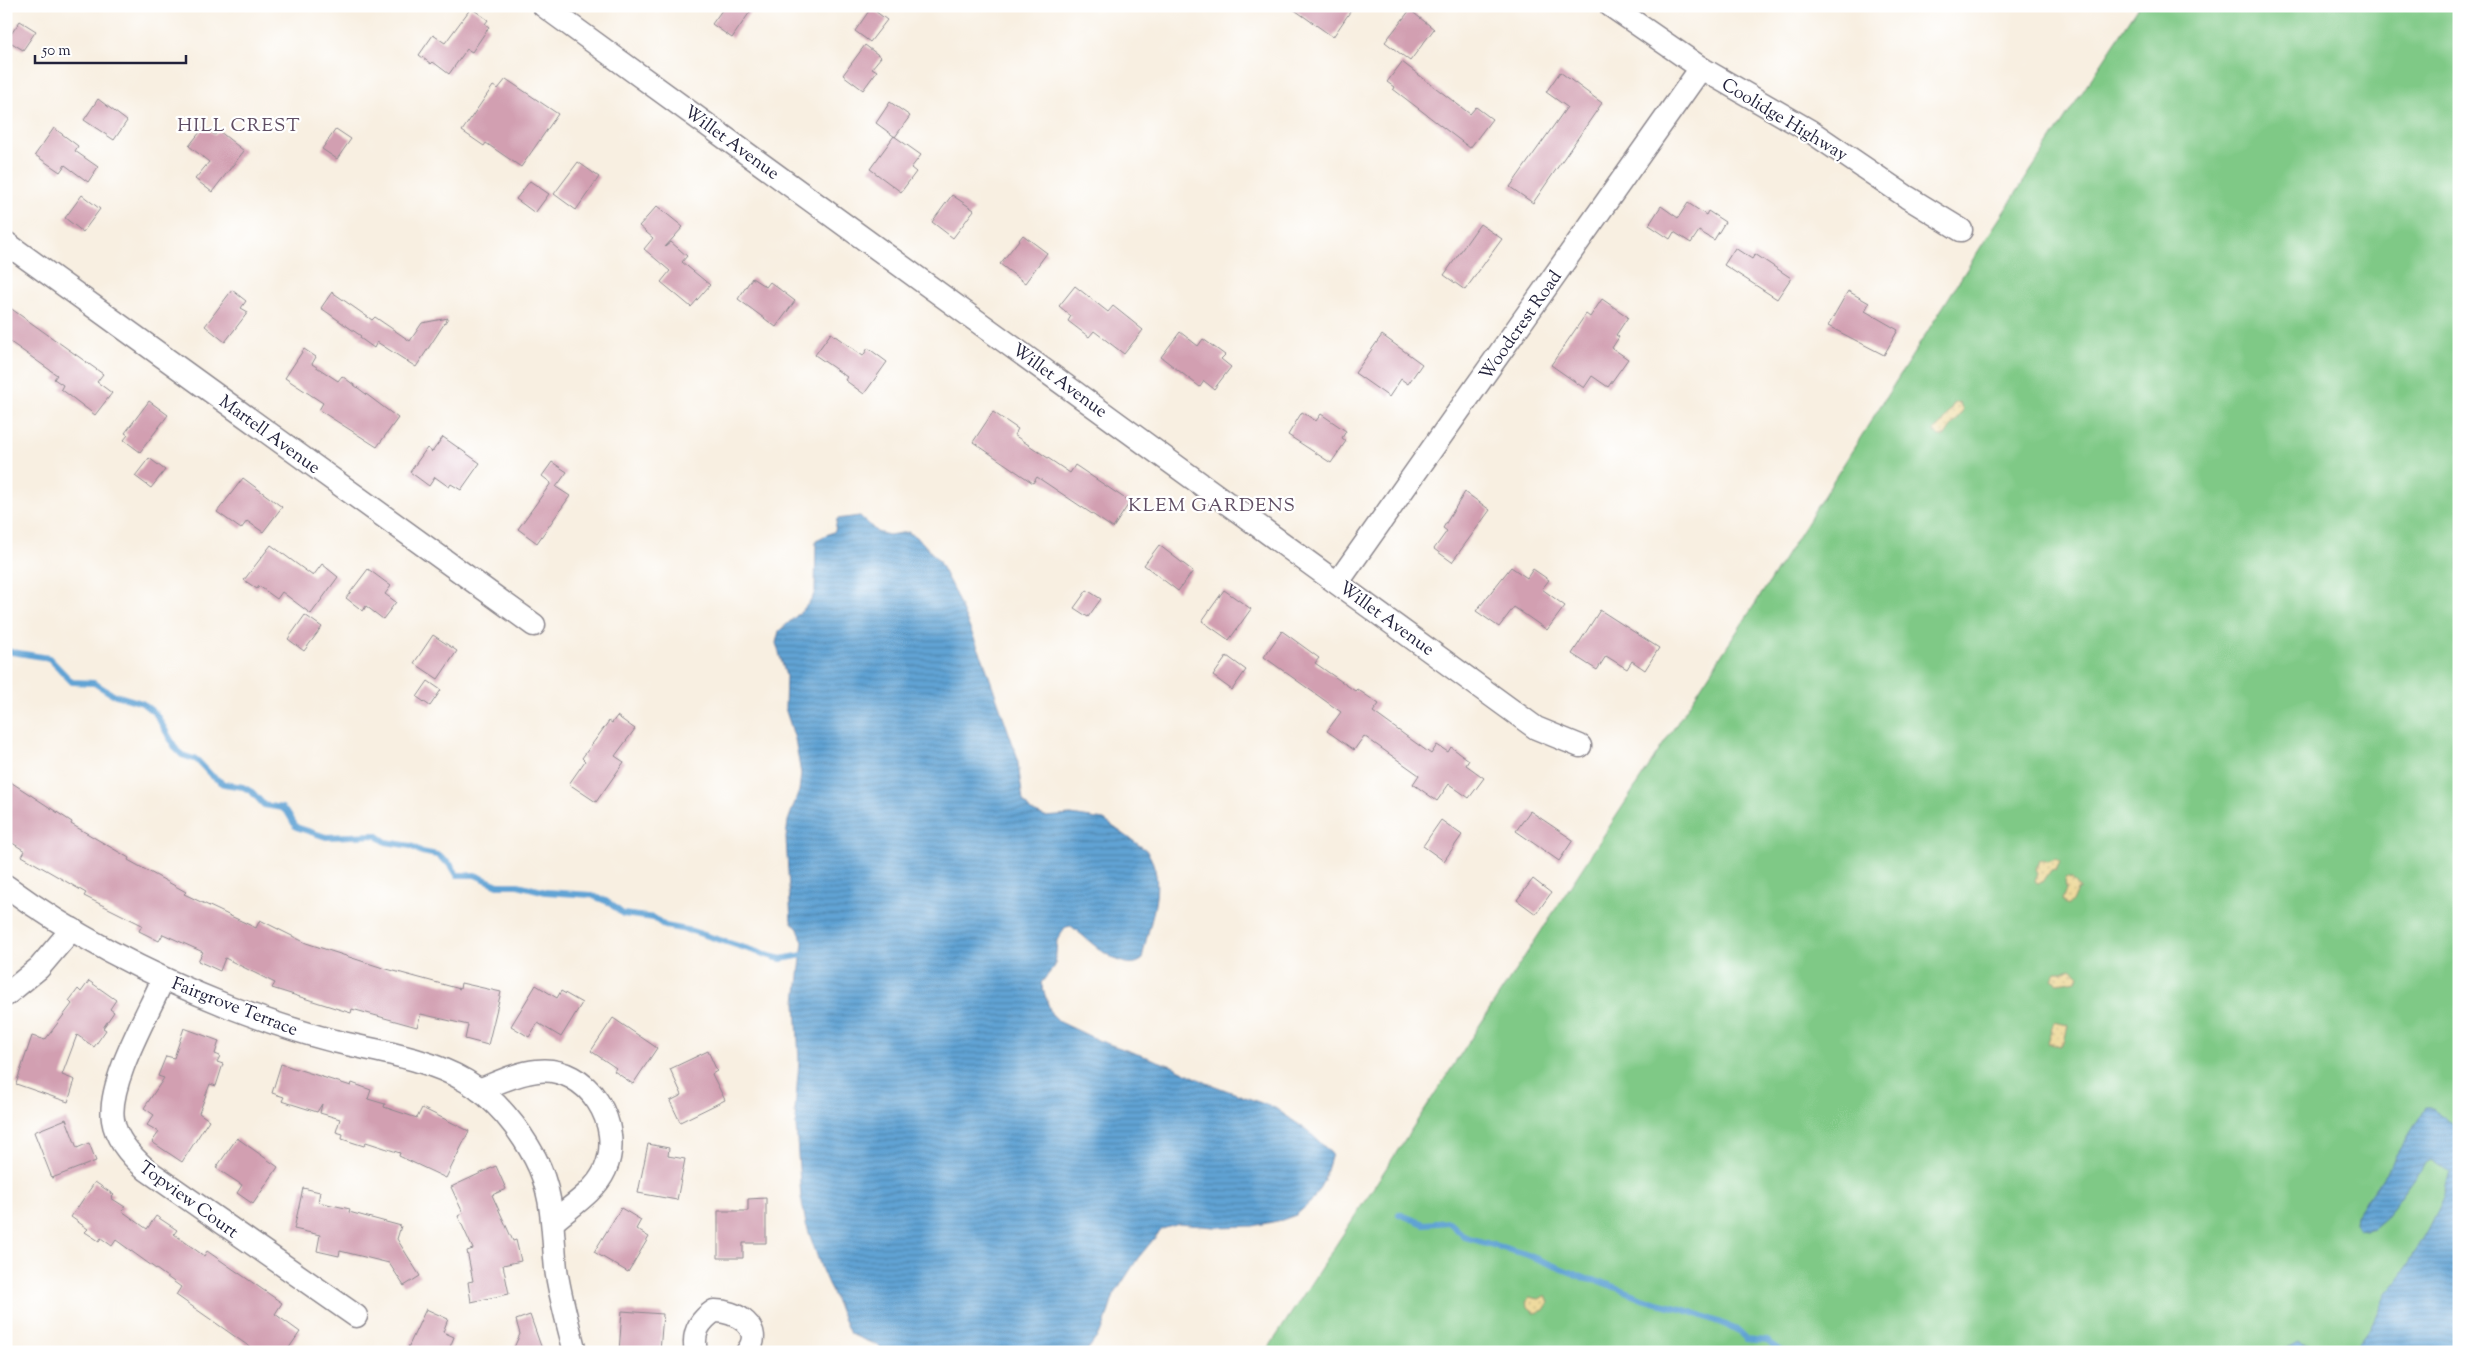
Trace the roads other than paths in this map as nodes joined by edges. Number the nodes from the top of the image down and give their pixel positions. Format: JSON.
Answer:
{"nodes":[{"id":1,"x":544,"y":6,"type":"edge"},
{"id":2,"x":1611,"y":6,"type":"edge"},
{"id":3,"x":1701,"y":68,"type":"junction"},
{"id":4,"x":1961,"y":230,"type":"dead end"},
{"id":5,"x":6,"y":243,"type":"edge"},
{"id":6,"x":1338,"y":582,"type":"junction"},
{"id":7,"x":534,"y":625,"type":"dead end"},
{"id":8,"x":1580,"y":746,"type":"dead end"},
{"id":9,"x":6,"y":886,"type":"edge"},
{"id":10,"x":72,"y":928,"type":"junction"},
{"id":11,"x":164,"y":979,"type":"junction"},
{"id":12,"x":6,"y":995,"type":"edge"},
{"id":13,"x":479,"y":1090,"type":"junction"},
{"id":14,"x":554,"y":1221,"type":"junction"},
{"id":15,"x":356,"y":1316,"type":"dead end"},
{"id":16,"x":575,"y":1352,"type":"edge"},
{"id":17,"x":696,"y":1352,"type":"edge"},
{"id":18,"x":748,"y":1352,"type":"edge"}],
"edges":[{"from":1,"to":6,"type":"street","name":"Willet Avenue"},
{"from":2,"to":3,"type":"street","name":"Coolidge Highway"},
{"from":3,"to":4,"type":"street","name":"Coolidge Highway"},
{"from":3,"to":6,"type":"street","name":"Woodcrest Road"},
{"from":5,"to":7,"type":"street","name":"Martell Avenue"},
{"from":6,"to":8,"type":"street","name":"Willet Avenue"},
{"from":9,"to":10,"type":"street","name":"Fairgrove Terrace"},
{"from":10,"to":11,"type":"street","name":"Fairgrove Terrace"},
{"from":10,"to":12,"type":"street"},
{"from":11,"to":13,"type":"street","name":"Fairgrove Terrace"},
{"from":11,"to":15,"type":"street","name":"Topview Court"},
{"from":13,"to":14,"type":"street","name":"Fairgrove Terrace"},
{"from":13,"to":14,"type":"street"},
{"from":14,"to":16,"type":"street","name":"Fairgrove Terrace"},
{"from":17,"to":18,"type":"street"}]}
